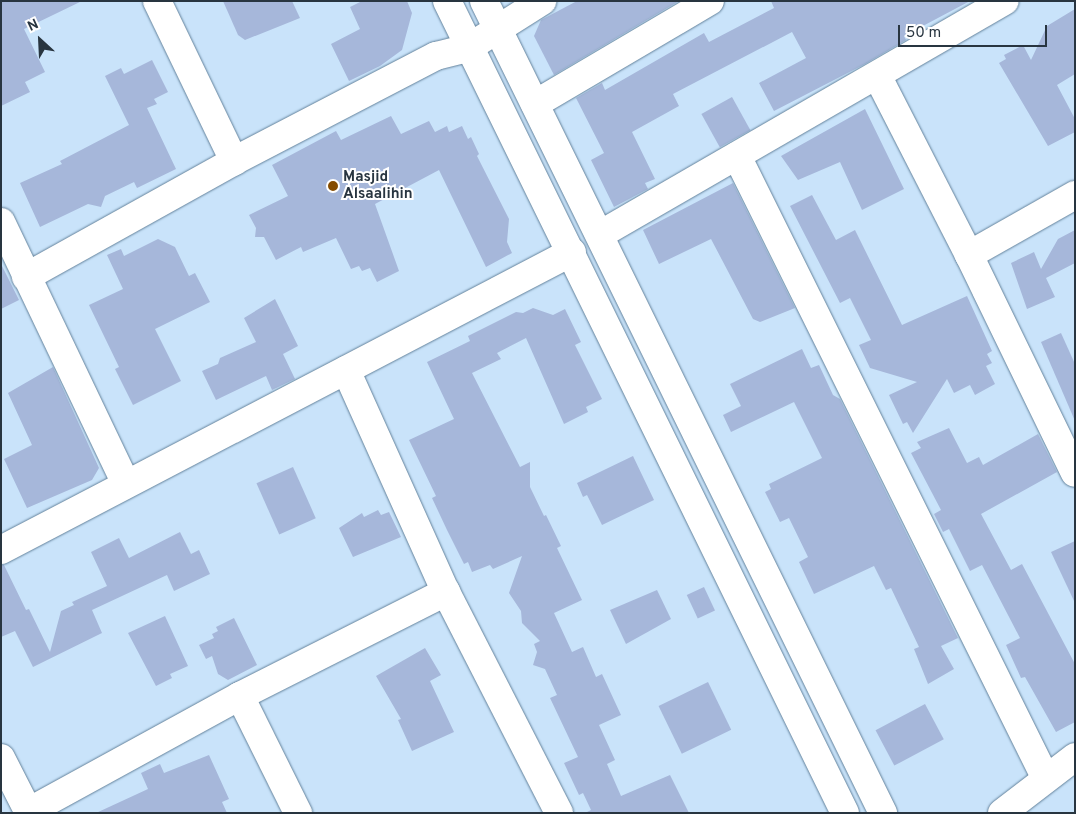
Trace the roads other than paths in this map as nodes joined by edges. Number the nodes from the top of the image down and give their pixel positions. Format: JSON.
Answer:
{"nodes":[{"id":1,"x":157,"y":1,"type":"edge"},
{"id":2,"x":542,"y":1,"type":"edge"},
{"id":3,"x":710,"y":1,"type":"edge"},
{"id":4,"x":1005,"y":1,"type":"edge"},
{"id":5,"x":489,"y":9,"type":"edge"},
{"id":6,"x":452,"y":11,"type":"edge"},
{"id":7,"x":468,"y":48,"type":"junction"},
{"id":8,"x":436,"y":56,"type":"junction"},
{"id":9,"x":878,"y":77,"type":"junction"},
{"id":10,"x":535,"y":104,"type":"junction"},
{"id":11,"x":737,"y":156,"type":"junction"},
{"id":12,"x":234,"y":161,"type":"junction"},
{"id":13,"x":1075,"y":195,"type":"edge"},
{"id":14,"x":1,"y":222,"type":"edge"},
{"id":15,"x":601,"y":234,"type":"junction"},
{"id":16,"x":572,"y":252,"type":"junction"},
{"id":17,"x":969,"y":254,"type":"junction"},
{"id":18,"x":26,"y":277,"type":"junction"},
{"id":19,"x":346,"y":370,"type":"junction"},
{"id":20,"x":1065,"y":425,"type":"edge"},
{"id":21,"x":1075,"y":473,"type":"edge"},
{"id":22,"x":126,"y":484,"type":"junction"},
{"id":23,"x":1,"y":550,"type":"edge"},
{"id":24,"x":446,"y":592,"type":"junction"},
{"id":25,"x":240,"y":696,"type":"junction"},
{"id":26,"x":1075,"y":757,"type":"edge"},
{"id":27,"x":1,"y":758,"type":"edge"},
{"id":28,"x":1046,"y":779,"type":"junction"},
{"id":29,"x":29,"y":812,"type":"edge"},
{"id":30,"x":298,"y":813,"type":"edge"},
{"id":31,"x":559,"y":813,"type":"edge"},
{"id":32,"x":845,"y":813,"type":"edge"},
{"id":33,"x":883,"y":813,"type":"edge"},
{"id":34,"x":1002,"y":813,"type":"edge"}],
"edges":[{"from":1,"to":12,"type":"street"},
{"from":2,"to":5,"type":"street"},
{"from":3,"to":10,"type":"street"},
{"from":4,"to":9,"type":"street"},
{"from":5,"to":6,"type":"street"},
{"from":5,"to":7,"type":"street"},
{"from":5,"to":10,"type":"street"},
{"from":6,"to":7,"type":"street"},
{"from":6,"to":8,"type":"street"},
{"from":7,"to":8,"type":"street"},
{"from":7,"to":16,"type":"street"},
{"from":8,"to":12,"type":"street"},
{"from":9,"to":11,"type":"street"},
{"from":9,"to":17,"type":"street"},
{"from":10,"to":15,"type":"street"},
{"from":11,"to":15,"type":"street"},
{"from":11,"to":28,"type":"street"},
{"from":12,"to":18,"type":"street"},
{"from":13,"to":17,"type":"street"},
{"from":14,"to":18,"type":"street"},
{"from":15,"to":33,"type":"street"},
{"from":16,"to":19,"type":"street"},
{"from":16,"to":32,"type":"street"},
{"from":17,"to":20,"type":"street"},
{"from":18,"to":22,"type":"street"},
{"from":19,"to":22,"type":"street"},
{"from":19,"to":24,"type":"street"},
{"from":20,"to":21,"type":"street"},
{"from":22,"to":23,"type":"street"},
{"from":24,"to":25,"type":"street"},
{"from":24,"to":31,"type":"street"},
{"from":25,"to":29,"type":"street"},
{"from":25,"to":30,"type":"street"},
{"from":26,"to":28,"type":"street"},
{"from":27,"to":29,"type":"street"},
{"from":28,"to":34,"type":"street"}]}
